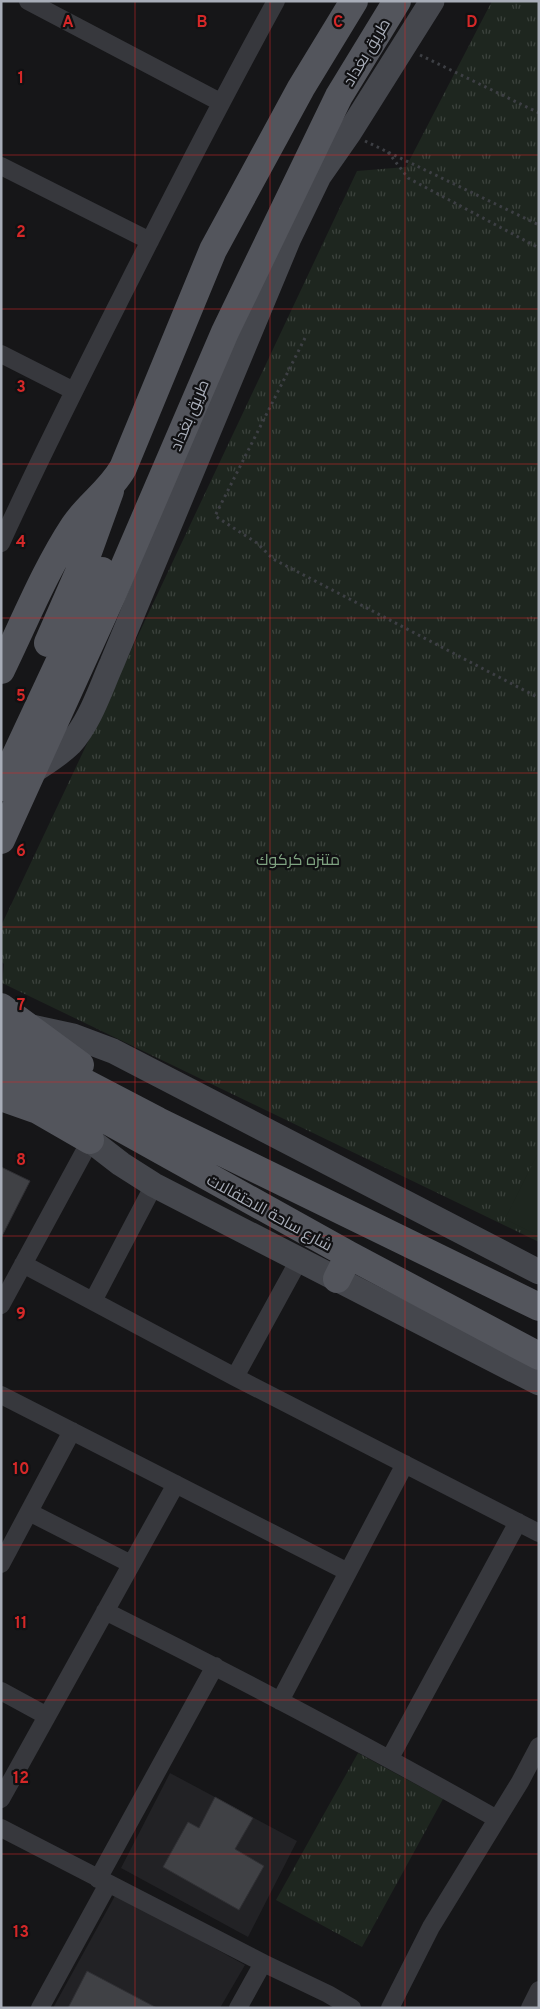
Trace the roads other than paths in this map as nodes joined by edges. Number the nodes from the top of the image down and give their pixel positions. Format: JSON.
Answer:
{"nodes":[{"id":1,"x":28,"y":1,"type":"edge"},
{"id":2,"x":276,"y":1,"type":"edge"},
{"id":3,"x":354,"y":1,"type":"edge"},
{"id":4,"x":397,"y":1,"type":"edge"},
{"id":5,"x":432,"y":1,"type":"edge"},
{"id":6,"x":220,"y":102,"type":"junction"},
{"id":7,"x":1,"y":166,"type":"edge"},
{"id":8,"x":150,"y":242,"type":"junction"},
{"id":9,"x":1,"y":354,"type":"edge"},
{"id":10,"x":225,"y":362,"type":"junction"},
{"id":11,"x":74,"y":391,"type":"junction"},
{"id":12,"x":176,"y":446,"type":"junction"},
{"id":13,"x":112,"y":484,"type":"junction"},
{"id":14,"x":3,"y":533,"type":"edge"},
{"id":15,"x":1,"y":670,"type":"edge"},
{"id":16,"x":1,"y":748,"type":"edge"},
{"id":17,"x":32,"y":772,"type":"junction"},
{"id":18,"x":1,"y":787,"type":"edge"},
{"id":19,"x":1,"y":840,"type":"edge"},
{"id":20,"x":1,"y":1007,"type":"edge"},
{"id":21,"x":26,"y":1026,"type":"junction"},
{"id":22,"x":1,"y":1039,"type":"edge"},
{"id":23,"x":1,"y":1068,"type":"edge"},
{"id":24,"x":1,"y":1097,"type":"edge"},
{"id":25,"x":158,"y":1121,"type":"junction"},
{"id":26,"x":97,"y":1129,"type":"junction"},
{"id":27,"x":154,"y":1185,"type":"junction"},
{"id":28,"x":349,"y":1255,"type":"junction"},
{"id":29,"x":299,"y":1260,"type":"junction"},
{"id":30,"x":23,"y":1264,"type":"junction"},
{"id":31,"x":539,"y":1272,"type":"edge"},
{"id":32,"x":337,"y":1279,"type":"junction"},
{"id":33,"x":93,"y":1301,"type":"junction"},
{"id":34,"x":1,"y":1305,"type":"edge"},
{"id":35,"x":539,"y":1307,"type":"edge"},
{"id":36,"x":539,"y":1356,"type":"edge"},
{"id":37,"x":235,"y":1377,"type":"junction"},
{"id":38,"x":539,"y":1383,"type":"edge"},
{"id":39,"x":1,"y":1395,"type":"edge"},
{"id":40,"x":72,"y":1431,"type":"junction"},
{"id":41,"x":405,"y":1464,"type":"junction"},
{"id":42,"x":176,"y":1484,"type":"junction"},
{"id":43,"x":29,"y":1512,"type":"junction"},
{"id":44,"x":518,"y":1522,"type":"junction"},
{"id":45,"x":539,"y":1533,"type":"edge"},
{"id":46,"x":1,"y":1564,"type":"edge"},
{"id":47,"x":131,"y":1564,"type":"junction"},
{"id":48,"x":348,"y":1572,"type":"junction"},
{"id":49,"x":106,"y":1611,"type":"junction"},
{"id":50,"x":215,"y":1666,"type":"junction"},
{"id":51,"x":1,"y":1691,"type":"edge"},
{"id":52,"x":280,"y":1701,"type":"junction"},
{"id":53,"x":47,"y":1716,"type":"junction"},
{"id":54,"x":539,"y":1746,"type":"edge"},
{"id":55,"x":390,"y":1758,"type":"junction"},
{"id":56,"x":1,"y":1799,"type":"edge"},
{"id":57,"x":497,"y":1819,"type":"junction"},
{"id":58,"x":1,"y":1828,"type":"edge"},
{"id":59,"x":103,"y":1881,"type":"junction"},
{"id":60,"x":263,"y":1963,"type":"junction"},
{"id":61,"x":539,"y":1990,"type":"edge"},
{"id":62,"x":40,"y":2008,"type":"edge"},
{"id":63,"x":238,"y":2008,"type":"edge"},
{"id":64,"x":352,"y":2008,"type":"edge"},
{"id":65,"x":390,"y":2008,"type":"edge"},
{"id":66,"x":530,"y":2008,"type":"edge"}],
"edges":[{"from":1,"to":6,"type":"street"},
{"from":2,"to":6,"type":"street"},
{"from":3,"to":13,"type":"main road"},
{"from":4,"to":10,"type":"main road","name":"طريق بغداد"},
{"from":5,"to":10,"type":"main road"},
{"from":6,"to":8,"type":"street"},
{"from":7,"to":8,"type":"street"},
{"from":8,"to":11,"type":"street"},
{"from":9,"to":11,"type":"street"},
{"from":10,"to":12,"type":"main road","name":"طريق بغداد"},
{"from":10,"to":17,"type":"main road"},
{"from":11,"to":14,"type":"street"},
{"from":12,"to":17,"type":"main road","name":"طريق بغداد"},
{"from":12,"to":18,"type":"main road"},
{"from":13,"to":15,"type":"main road"},
{"from":13,"to":16,"type":"main road"},
{"from":17,"to":19,"type":"main road","name":"طريق بغداد"},
{"from":20,"to":21,"type":"main road"},
{"from":21,"to":25,"type":"main road"},
{"from":21,"to":31,"type":"main road"},
{"from":22,"to":25,"type":"main road","name":"شارع ساحة الاحتفالات"},
{"from":23,"to":26,"type":"main road","name":"شارع ساحة الاحتفالات"},
{"from":24,"to":26,"type":"main road"},
{"from":25,"to":35,"type":"main road","name":"شارع ساحة الاحتفالات"},
{"from":26,"to":27,"type":"main road"},
{"from":26,"to":28,"type":"main road","name":"شارع ساحة الاحتفالات"},
{"from":26,"to":30,"type":"street"},
{"from":27,"to":29,"type":"main road"},
{"from":27,"to":33,"type":"street"},
{"from":28,"to":32,"type":"main road"},
{"from":28,"to":36,"type":"main road","name":"شارع ساحة الاحتفالات"},
{"from":29,"to":32,"type":"main road"},
{"from":29,"to":37,"type":"street"},
{"from":30,"to":33,"type":"street"},
{"from":30,"to":34,"type":"street"},
{"from":32,"to":38,"type":"main road"},
{"from":33,"to":37,"type":"street"},
{"from":37,"to":41,"type":"street"},
{"from":39,"to":40,"type":"street"},
{"from":40,"to":42,"type":"street"},
{"from":40,"to":43,"type":"street"},
{"from":41,"to":44,"type":"street"},
{"from":41,"to":48,"type":"street"},
{"from":42,"to":47,"type":"street"},
{"from":42,"to":48,"type":"street"},
{"from":43,"to":46,"type":"street"},
{"from":43,"to":47,"type":"street"},
{"from":44,"to":45,"type":"street"},
{"from":44,"to":55,"type":"street"},
{"from":47,"to":49,"type":"street"},
{"from":48,"to":52,"type":"street"},
{"from":49,"to":50,"type":"street"},
{"from":49,"to":53,"type":"street"},
{"from":50,"to":52,"type":"street"},
{"from":50,"to":59,"type":"street"},
{"from":51,"to":53,"type":"street"},
{"from":52,"to":55,"type":"street"},
{"from":53,"to":56,"type":"street"},
{"from":54,"to":57,"type":"street"},
{"from":55,"to":57,"type":"street"},
{"from":57,"to":65,"type":"street"},
{"from":58,"to":59,"type":"street"},
{"from":59,"to":60,"type":"street"},
{"from":59,"to":62,"type":"street"},
{"from":60,"to":63,"type":"street"},
{"from":60,"to":64,"type":"street"},
{"from":61,"to":66,"type":"street"}]}
